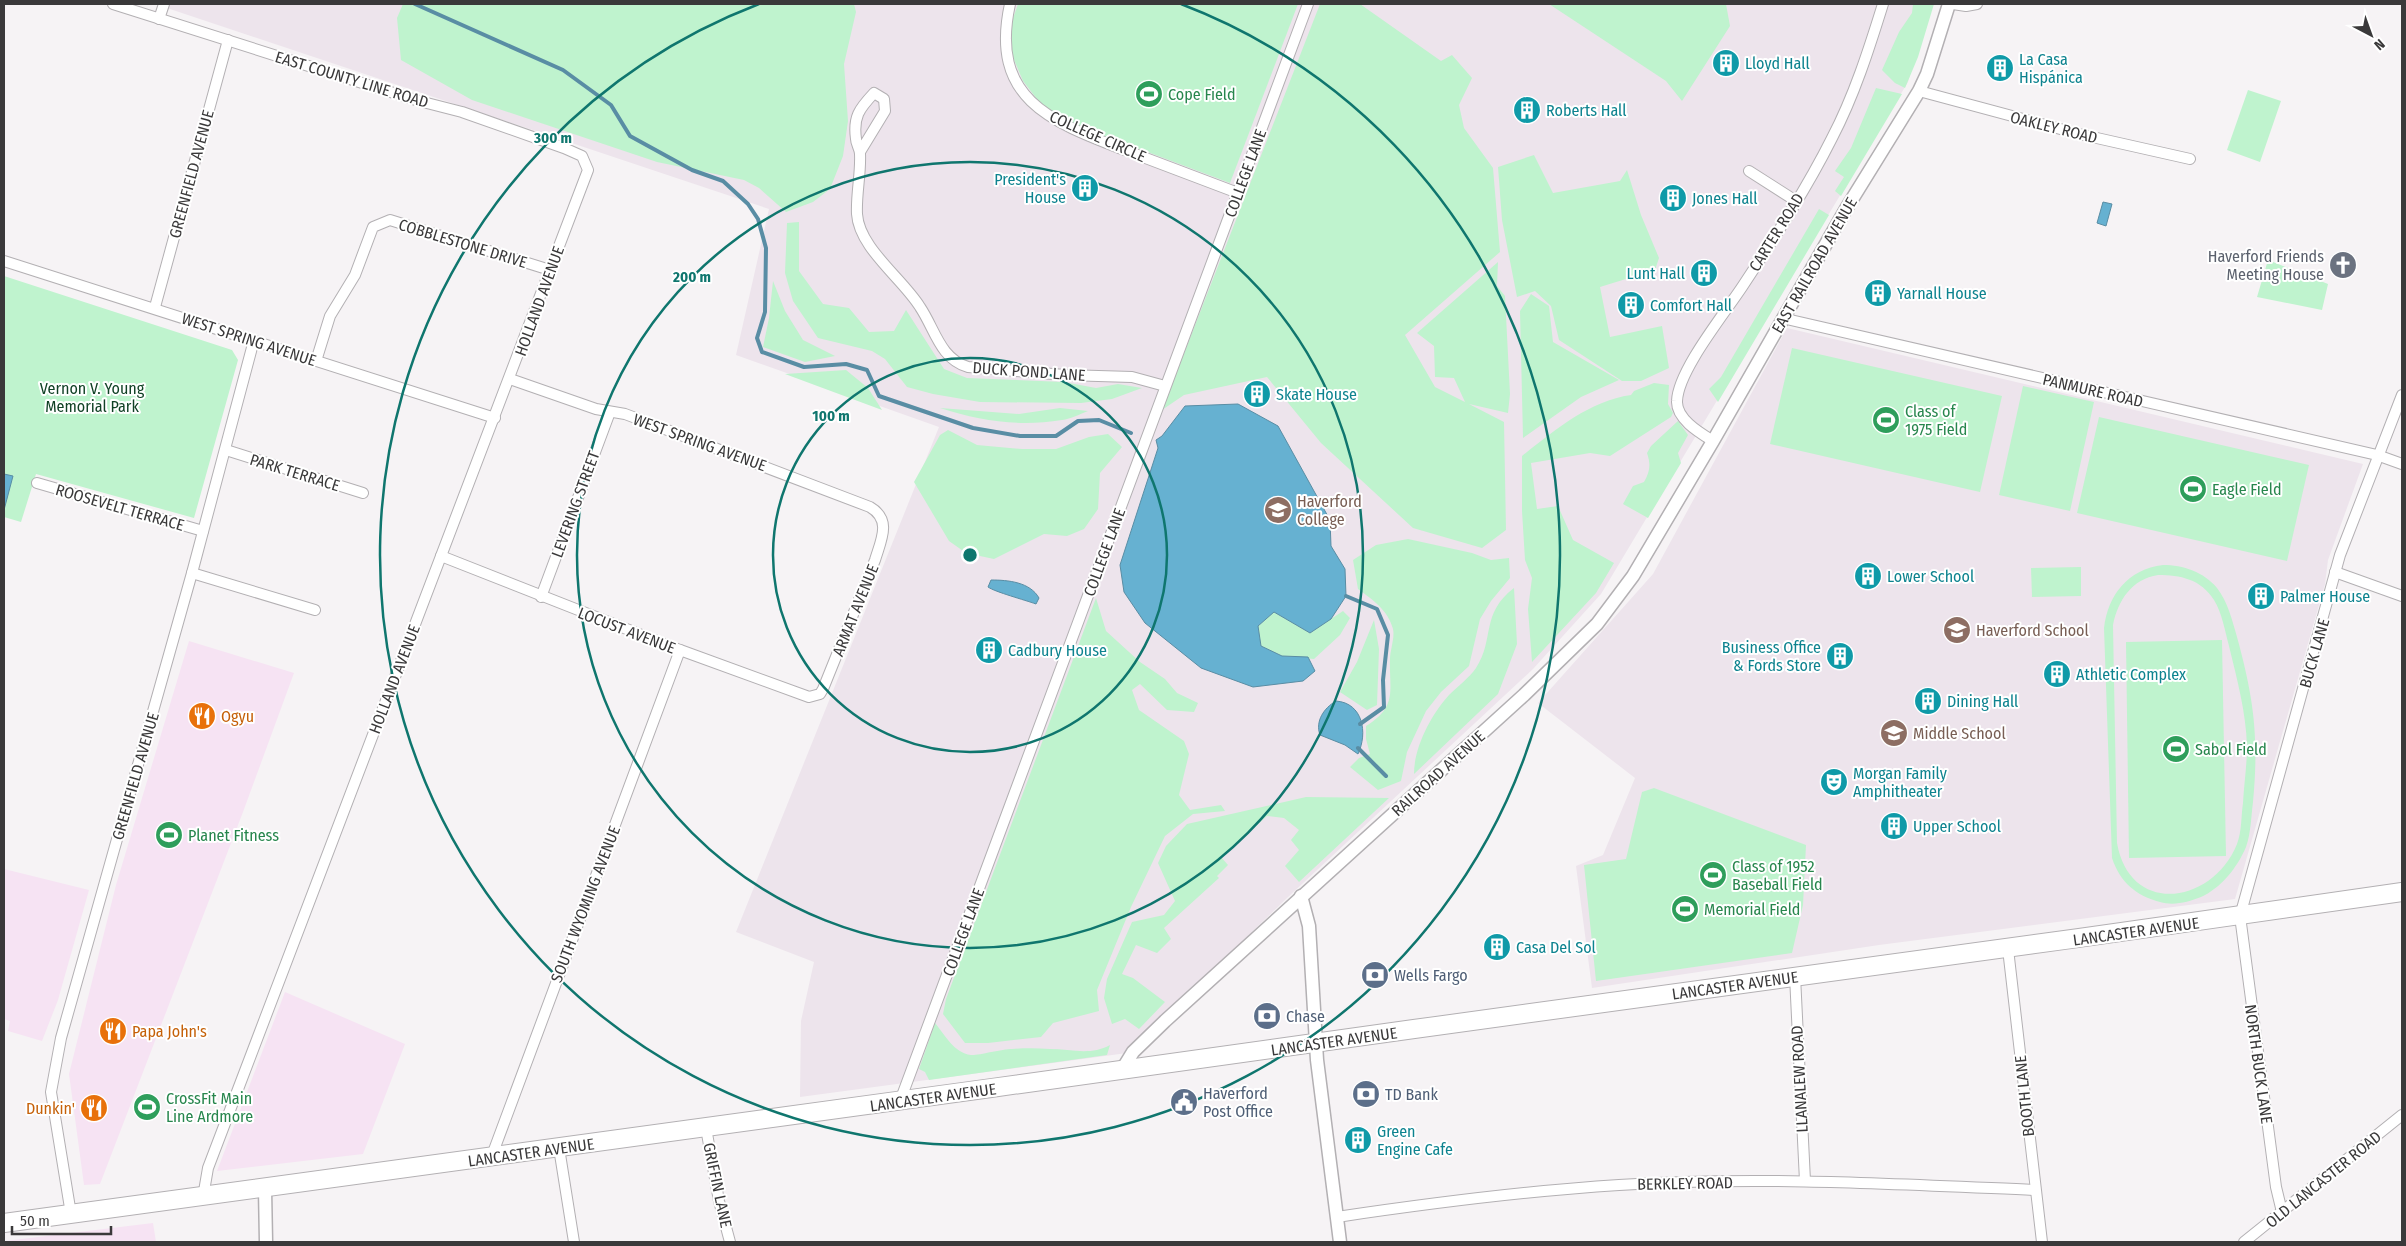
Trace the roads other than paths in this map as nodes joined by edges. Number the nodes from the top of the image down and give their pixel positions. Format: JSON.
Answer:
{"nodes":[{"id":1,"x":113,"y":4,"type":"edge"},
{"id":2,"x":164,"y":4,"type":"edge"},
{"id":3,"x":1010,"y":4,"type":"edge"},
{"id":4,"x":1308,"y":4,"type":"edge"},
{"id":5,"x":1883,"y":4,"type":"edge"},
{"id":6,"x":1949,"y":4,"type":"edge"},
{"id":7,"x":1953,"y":4,"type":"edge"},
{"id":8,"x":1977,"y":4,"type":"edge"},
{"id":9,"x":159,"y":19,"type":"junction"},
{"id":10,"x":228,"y":40,"type":"junction"},
{"id":11,"x":1919,"y":91,"type":"junction"},
{"id":12,"x":860,"y":152,"type":"junction"},
{"id":13,"x":2190,"y":159,"type":"dead end"},
{"id":14,"x":586,"y":163,"type":"joint"},
{"id":15,"x":1750,"y":172,"type":"dead end"},
{"id":16,"x":1238,"y":193,"type":"junction"},
{"id":17,"x":1796,"y":201,"type":"junction"},
{"id":18,"x":4,"y":260,"type":"edge"},
{"id":19,"x":550,"y":270,"type":"junction"},
{"id":20,"x":155,"y":308,"type":"junction"},
{"id":21,"x":1782,"y":318,"type":"junction"},
{"id":22,"x":254,"y":340,"type":"junction"},
{"id":23,"x":316,"y":360,"type":"junction"},
{"id":24,"x":510,"y":379,"type":"junction"},
{"id":25,"x":1165,"y":386,"type":"junction"},
{"id":26,"x":2402,"y":395,"type":"edge"},
{"id":27,"x":610,"y":412,"type":"junction"},
{"id":28,"x":495,"y":418,"type":"junction"},
{"id":29,"x":1713,"y":441,"type":"junction"},
{"id":30,"x":226,"y":450,"type":"junction"},
{"id":31,"x":2377,"y":455,"type":"junction"},
{"id":32,"x":2402,"y":464,"type":"edge"},
{"id":33,"x":37,"y":483,"type":"dead end"},
{"id":34,"x":364,"y":493,"type":"dead end"},
{"id":35,"x":883,"y":519,"type":"joint"},
{"id":36,"x":202,"y":532,"type":"junction"},
{"id":37,"x":441,"y":556,"type":"junction"},
{"id":38,"x":2335,"y":572,"type":"junction"},
{"id":39,"x":192,"y":573,"type":"junction"},
{"id":40,"x":2402,"y":596,"type":"edge"},
{"id":41,"x":541,"y":597,"type":"junction"},
{"id":42,"x":315,"y":610,"type":"dead end"},
{"id":43,"x":684,"y":652,"type":"junction"},
{"id":44,"x":815,"y":697,"type":"joint"},
{"id":45,"x":2402,"y":892,"type":"edge"},
{"id":46,"x":1301,"y":896,"type":"junction"},
{"id":47,"x":2240,"y":916,"type":"junction"},
{"id":48,"x":2008,"y":949,"type":"junction"},
{"id":49,"x":1795,"y":976,"type":"junction"},
{"id":50,"x":1316,"y":1043,"type":"junction"},
{"id":51,"x":1122,"y":1070,"type":"junction"},
{"id":52,"x":900,"y":1101,"type":"junction"},
{"id":53,"x":2402,"y":1115,"type":"edge"},
{"id":54,"x":706,"y":1128,"type":"junction"},
{"id":55,"x":559,"y":1148,"type":"junction"},
{"id":56,"x":491,"y":1158,"type":"junction"},
{"id":57,"x":1805,"y":1181,"type":"junction"},
{"id":58,"x":265,"y":1189,"type":"junction"},
{"id":59,"x":2034,"y":1190,"type":"junction"},
{"id":60,"x":203,"y":1197,"type":"junction"},
{"id":61,"x":2282,"y":1212,"type":"junction"},
{"id":62,"x":70,"y":1214,"type":"junction"},
{"id":63,"x":1338,"y":1217,"type":"junction"},
{"id":64,"x":4,"y":1223,"type":"edge"},
{"id":65,"x":266,"y":1242,"type":"edge"},
{"id":66,"x":574,"y":1242,"type":"edge"},
{"id":67,"x":730,"y":1242,"type":"edge"},
{"id":68,"x":1340,"y":1242,"type":"edge"},
{"id":69,"x":2042,"y":1242,"type":"edge"},
{"id":70,"x":2244,"y":1242,"type":"edge"}],
"edges":[{"from":1,"to":9,"type":"street","name":"EAST COUNTY LINE ROAD"},
{"from":2,"to":9,"type":"street"},
{"from":3,"to":16,"type":"street","name":"COLLEGE CIRCLE"},
{"from":4,"to":16,"type":"street","name":"COLLEGE LANE"},
{"from":5,"to":17,"type":"street","name":"CARTER ROAD"},
{"from":6,"to":11,"type":"street","name":"EAST RAILROAD AVENUE"},
{"from":7,"to":8,"type":"street"},
{"from":9,"to":10,"type":"street","name":"EAST COUNTY LINE ROAD"},
{"from":10,"to":14,"type":"street","name":"EAST COUNTY LINE ROAD"},
{"from":10,"to":20,"type":"street","name":"GREENFIELD AVENUE"},
{"from":11,"to":13,"type":"street","name":"OAKLEY ROAD"},
{"from":11,"to":21,"type":"street","name":"EAST RAILROAD AVENUE"},
{"from":12,"to":12,"type":"street","name":"DUCK POND LANE"},
{"from":12,"to":25,"type":"street","name":"DUCK POND LANE"},
{"from":14,"to":19,"type":"street","name":"HOLLAND AVENUE"},
{"from":15,"to":17,"type":"street"},
{"from":16,"to":25,"type":"street","name":"COLLEGE LANE"},
{"from":17,"to":29,"type":"street","name":"CARTER ROAD"},
{"from":18,"to":20,"type":"street","name":"WEST SPRING AVENUE"},
{"from":19,"to":23,"type":"street","name":"COBBLESTONE DRIVE"},
{"from":19,"to":24,"type":"street","name":"HOLLAND AVENUE"},
{"from":20,"to":22,"type":"street","name":"WEST SPRING AVENUE"},
{"from":21,"to":29,"type":"street","name":"EAST RAILROAD AVENUE"},
{"from":21,"to":31,"type":"street","name":"PANMURE ROAD"},
{"from":22,"to":23,"type":"street","name":"WEST SPRING AVENUE"},
{"from":22,"to":30,"type":"street","name":"GREENFIELD AVENUE"},
{"from":23,"to":28,"type":"street","name":"WEST SPRING AVENUE"},
{"from":24,"to":27,"type":"street","name":"WEST SPRING AVENUE"},
{"from":24,"to":28,"type":"street","name":"HOLLAND AVENUE"},
{"from":25,"to":52,"type":"street","name":"COLLEGE LANE"},
{"from":26,"to":31,"type":"street","name":"BUCK LANE"},
{"from":27,"to":35,"type":"street","name":"WEST SPRING AVENUE"},
{"from":27,"to":41,"type":"street","name":"LEVERING STREET"},
{"from":28,"to":37,"type":"street","name":"HOLLAND AVENUE"},
{"from":29,"to":46,"type":"street","name":"RAILROAD AVENUE"},
{"from":30,"to":34,"type":"street","name":"PARK TERRACE"},
{"from":30,"to":36,"type":"street","name":"GREENFIELD AVENUE"},
{"from":31,"to":32,"type":"street","name":"PANMURE ROAD"},
{"from":31,"to":38,"type":"street","name":"BUCK LANE"},
{"from":33,"to":36,"type":"street","name":"ROOSEVELT TERRACE"},
{"from":35,"to":44,"type":"street","name":"ARMAT AVENUE"},
{"from":36,"to":39,"type":"street","name":"GREENFIELD AVENUE"},
{"from":37,"to":41,"type":"street","name":"LOCUST AVENUE"},
{"from":37,"to":60,"type":"street","name":"HOLLAND AVENUE"},
{"from":38,"to":40,"type":"street"},
{"from":38,"to":47,"type":"street","name":"BUCK LANE"},
{"from":39,"to":42,"type":"street"},
{"from":39,"to":62,"type":"street","name":"GREENFIELD AVENUE"},
{"from":41,"to":43,"type":"street","name":"LOCUST AVENUE"},
{"from":43,"to":44,"type":"street","name":"LOCUST AVENUE"},
{"from":43,"to":56,"type":"street","name":"SOUTH WYOMING AVENUE"},
{"from":45,"to":47,"type":"highway","name":"LANCASTER AVENUE"},
{"from":46,"to":50,"type":"street"},
{"from":46,"to":51,"type":"street","name":"RAILROAD AVENUE"},
{"from":47,"to":48,"type":"highway","name":"LANCASTER AVENUE"},
{"from":47,"to":61,"type":"street","name":"NORTH BUCK LANE"},
{"from":48,"to":49,"type":"highway","name":"LANCASTER AVENUE"},
{"from":48,"to":59,"type":"street","name":"BOOTH LANE"},
{"from":49,"to":50,"type":"highway","name":"LANCASTER AVENUE"},
{"from":49,"to":57,"type":"street","name":"LLANALEW ROAD"},
{"from":50,"to":51,"type":"highway","name":"LANCASTER AVENUE"},
{"from":50,"to":63,"type":"street"},
{"from":51,"to":52,"type":"highway","name":"LANCASTER AVENUE"},
{"from":52,"to":54,"type":"highway","name":"LANCASTER AVENUE"},
{"from":53,"to":61,"type":"street","name":"OLD LANCASTER ROAD"},
{"from":54,"to":55,"type":"highway","name":"LANCASTER AVENUE"},
{"from":54,"to":67,"type":"street","name":"GRIFFIN LANE"},
{"from":55,"to":56,"type":"highway","name":"LANCASTER AVENUE"},
{"from":55,"to":66,"type":"street"},
{"from":56,"to":58,"type":"highway","name":"LANCASTER AVENUE"},
{"from":57,"to":59,"type":"street","name":"BERKLEY ROAD"},
{"from":57,"to":63,"type":"street","name":"BERKLEY ROAD"},
{"from":58,"to":60,"type":"highway","name":"LANCASTER AVENUE"},
{"from":58,"to":65,"type":"street"},
{"from":59,"to":69,"type":"street","name":"BOOTH LANE"},
{"from":60,"to":62,"type":"highway","name":"LANCASTER AVENUE"},
{"from":61,"to":70,"type":"street","name":"OLD LANCASTER ROAD"},
{"from":62,"to":64,"type":"highway","name":"LANCASTER AVENUE"},
{"from":63,"to":68,"type":"street"}]}
